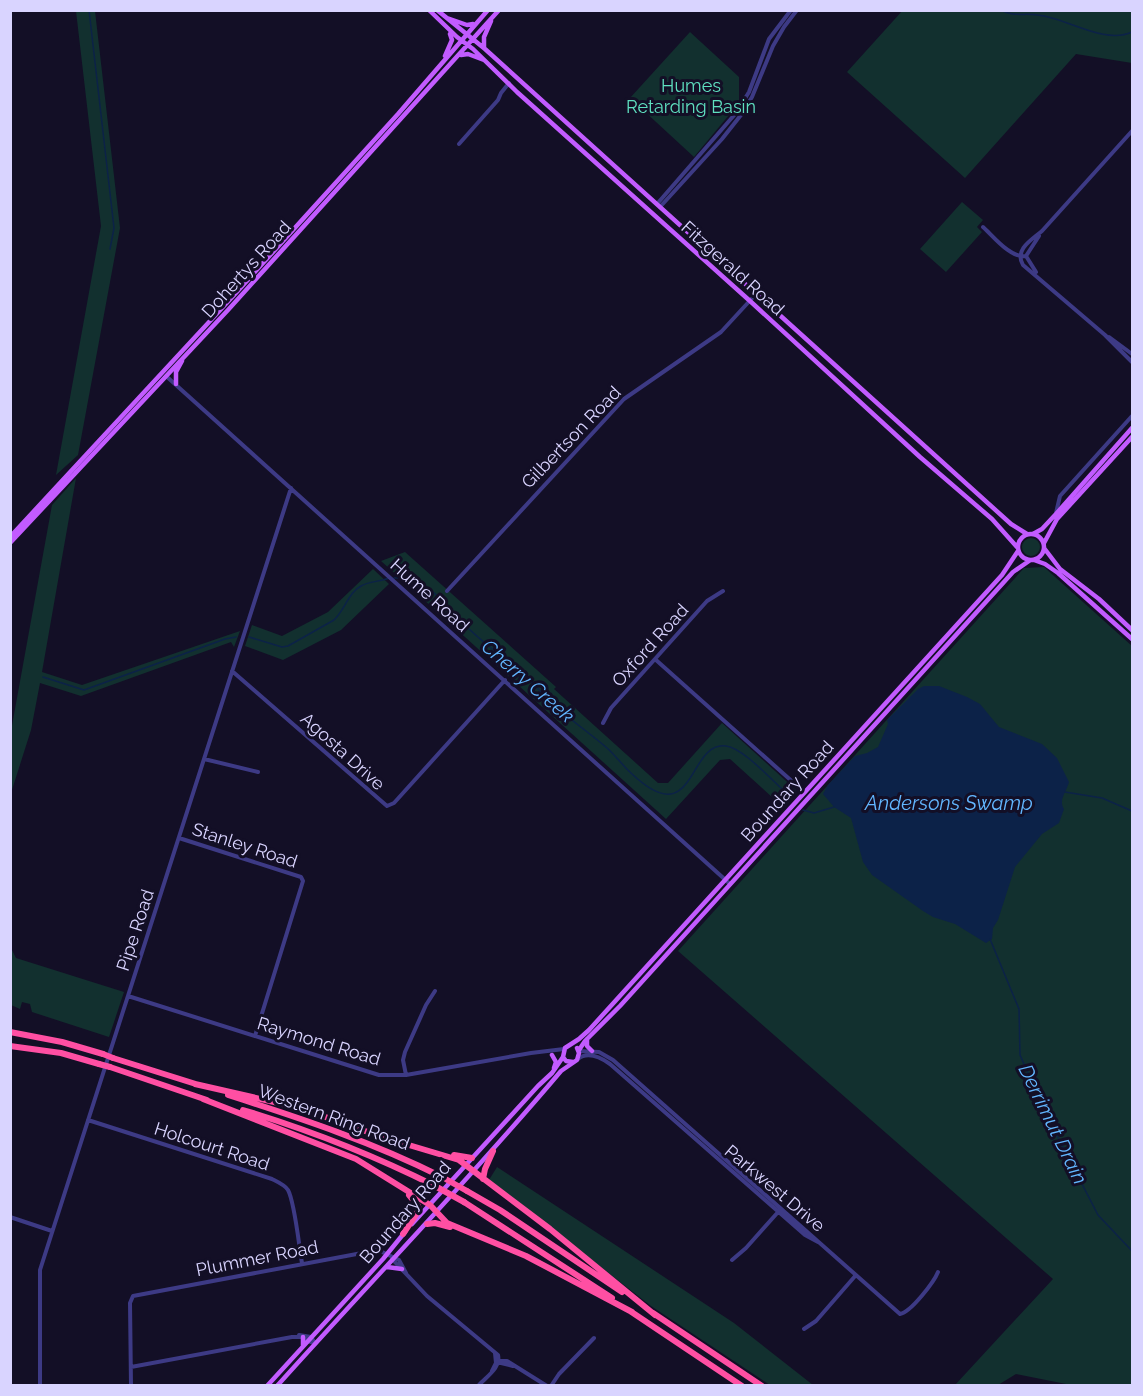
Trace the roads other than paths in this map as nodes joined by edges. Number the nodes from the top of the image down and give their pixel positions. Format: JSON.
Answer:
{"nodes":[{"id":1,"x":429,"y":10,"type":"edge"},
{"id":2,"x":437,"y":10,"type":"edge"},
{"id":3,"x":488,"y":10,"type":"edge"},
{"id":4,"x":791,"y":10,"type":"edge"},
{"id":5,"x":797,"y":10,"type":"edge"},
{"id":6,"x":498,"y":12,"type":"edge"},
{"id":7,"x":444,"y":16,"type":"junction"},
{"id":8,"x":476,"y":23,"type":"junction"},
{"id":9,"x":447,"y":28,"type":"junction"},
{"id":10,"x":466,"y":34,"type":"junction"},
{"id":11,"x":776,"y":34,"type":"junction"},
{"id":12,"x":473,"y":39,"type":"junction"},
{"id":13,"x":461,"y":40,"type":"junction"},
{"id":14,"x":468,"y":45,"type":"junction"},
{"id":15,"x":485,"y":50,"type":"junction"},
{"id":16,"x":458,"y":57,"type":"junction"},
{"id":17,"x":487,"y":61,"type":"junction"},
{"id":18,"x":441,"y":64,"type":"junction"},
{"id":19,"x":509,"y":84,"type":"junction"},
{"id":20,"x":1132,"y":130,"type":"edge"},
{"id":21,"x":459,"y":144,"type":"dead end"},
{"id":22,"x":365,"y":154,"type":"junction"},
{"id":23,"x":658,"y":206,"type":"junction"},
{"id":24,"x":652,"y":213,"type":"junction"},
{"id":25,"x":309,"y":216,"type":"junction"},
{"id":26,"x":982,"y":226,"type":"dead end"},
{"id":27,"x":1022,"y":256,"type":"junction"},
{"id":28,"x":756,"y":294,"type":"junction"},
{"id":29,"x":750,"y":301,"type":"junction"},
{"id":30,"x":1106,"y":335,"type":"junction"},
{"id":31,"x":194,"y":345,"type":"junction"},
{"id":32,"x":1132,"y":354,"type":"edge"},
{"id":33,"x":1132,"y":362,"type":"edge"},
{"id":34,"x":164,"y":373,"type":"junction"},
{"id":35,"x":176,"y":384,"type":"junction"},
{"id":36,"x":891,"y":416,"type":"junction"},
{"id":37,"x":1132,"y":416,"type":"edge"},
{"id":38,"x":884,"y":424,"type":"junction"},
{"id":39,"x":1125,"y":425,"type":"junction"},
{"id":40,"x":1132,"y":427,"type":"edge"},
{"id":41,"x":1132,"y":437,"type":"edge"},
{"id":42,"x":291,"y":488,"type":"junction"},
{"id":43,"x":1056,"y":514,"type":"junction"},
{"id":44,"x":1030,"y":534,"type":"junction"},
{"id":45,"x":10,"y":537,"type":"edge"},
{"id":46,"x":10,"y":543,"type":"edge"},
{"id":47,"x":1044,"y":546,"type":"junction"},
{"id":48,"x":1017,"y":549,"type":"junction"},
{"id":49,"x":1032,"y":561,"type":"junction"},
{"id":50,"x":447,"y":591,"type":"dead end"},
{"id":51,"x":723,"y":591,"type":"dead end"},
{"id":52,"x":1132,"y":630,"type":"edge"},
{"id":53,"x":1132,"y":639,"type":"edge"},
{"id":54,"x":656,"y":660,"type":"junction"},
{"id":55,"x":232,"y":671,"type":"junction"},
{"id":56,"x":505,"y":680,"type":"junction"},
{"id":57,"x":603,"y":723,"type":"dead end"},
{"id":58,"x":204,"y":759,"type":"junction"},
{"id":59,"x":258,"y":772,"type":"dead end"},
{"id":60,"x":804,"y":792,"type":"junction"},
{"id":61,"x":809,"y":797,"type":"junction"},
{"id":62,"x":178,"y":838,"type":"junction"},
{"id":63,"x":725,"y":879,"type":"junction"},
{"id":64,"x":730,"y":884,"type":"junction"},
{"id":65,"x":435,"y":992,"type":"dead end"},
{"id":66,"x":128,"y":996,"type":"junction"},
{"id":67,"x":10,"y":1032,"type":"edge"},
{"id":68,"x":255,"y":1036,"type":"junction"},
{"id":69,"x":587,"y":1039,"type":"junction"},
{"id":70,"x":10,"y":1046,"type":"edge"},
{"id":71,"x":571,"y":1046,"type":"junction"},
{"id":72,"x":564,"y":1049,"type":"junction"},
{"id":73,"x":579,"y":1051,"type":"junction"},
{"id":74,"x":592,"y":1051,"type":"junction"},
{"id":75,"x":542,"y":1052,"type":"junction"},
{"id":76,"x":552,"y":1055,"type":"junction"},
{"id":77,"x":563,"y":1057,"type":"junction"},
{"id":78,"x":575,"y":1061,"type":"junction"},
{"id":79,"x":552,"y":1073,"type":"junction"},
{"id":80,"x":406,"y":1075,"type":"junction"},
{"id":81,"x":195,"y":1084,"type":"junction"},
{"id":82,"x":646,"y":1092,"type":"junction"},
{"id":83,"x":203,"y":1099,"type":"junction"},
{"id":84,"x":88,"y":1120,"type":"junction"},
{"id":85,"x":493,"y":1151,"type":"junction"},
{"id":86,"x":439,"y":1153,"type":"junction"},
{"id":87,"x":472,"y":1158,"type":"junction"},
{"id":88,"x":465,"y":1165,"type":"junction"},
{"id":89,"x":474,"y":1172,"type":"junction"},
{"id":90,"x":483,"y":1179,"type":"junction"},
{"id":91,"x":402,"y":1188,"type":"junction"},
{"id":92,"x":430,"y":1205,"type":"junction"},
{"id":93,"x":780,"y":1210,"type":"junction"},
{"id":94,"x":437,"y":1213,"type":"junction"},
{"id":95,"x":10,"y":1217,"type":"edge"},
{"id":96,"x":427,"y":1224,"type":"junction"},
{"id":97,"x":52,"y":1231,"type":"junction"},
{"id":98,"x":403,"y":1234,"type":"junction"},
{"id":99,"x":488,"y":1240,"type":"junction"},
{"id":100,"x":387,"y":1254,"type":"junction"},
{"id":101,"x":393,"y":1259,"type":"junction"},
{"id":102,"x":732,"y":1260,"type":"dead end"},
{"id":103,"x":302,"y":1263,"type":"junction"},
{"id":104,"x":385,"y":1268,"type":"junction"},
{"id":105,"x":404,"y":1271,"type":"junction"},
{"id":106,"x":938,"y":1272,"type":"dead end"},
{"id":107,"x":856,"y":1275,"type":"junction"},
{"id":108,"x":632,"y":1312,"type":"junction"},
{"id":109,"x":655,"y":1315,"type":"junction"},
{"id":110,"x":804,"y":1329,"type":"dead end"},
{"id":111,"x":308,"y":1337,"type":"junction"},
{"id":112,"x":594,"y":1338,"type":"dead end"},
{"id":113,"x":315,"y":1344,"type":"junction"},
{"id":114,"x":499,"y":1361,"type":"junction"},
{"id":115,"x":131,"y":1367,"type":"junction"},
{"id":116,"x":40,"y":1386,"type":"edge"},
{"id":117,"x":131,"y":1386,"type":"edge"},
{"id":118,"x":267,"y":1386,"type":"edge"},
{"id":119,"x":278,"y":1386,"type":"edge"},
{"id":120,"x":478,"y":1386,"type":"edge"},
{"id":121,"x":549,"y":1386,"type":"edge"},
{"id":122,"x":742,"y":1386,"type":"edge"},
{"id":123,"x":762,"y":1386,"type":"edge"}],
"edges":[{"from":1,"to":9,"type":"main road","name":"Fitzgerald Road"},
{"from":2,"to":7,"type":"main road","name":"Fitzgerald Road"},
{"from":3,"to":8,"type":"main road","name":"Dohertys Road"},
{"from":4,"to":11,"type":"street"},
{"from":5,"to":11,"type":"street"},
{"from":6,"to":12,"type":"main road","name":"Dohertys Road"},
{"from":6,"to":15,"type":"main road"},
{"from":7,"to":8,"type":"main road"},
{"from":7,"to":10,"type":"main road","name":"Fitzgerald Road"},
{"from":8,"to":10,"type":"main road","name":"Dohertys Road"},
{"from":9,"to":13,"type":"main road","name":"Fitzgerald Road"},
{"from":9,"to":18,"type":"main road"},
{"from":10,"to":12,"type":"main road","name":"Fitzgerald Road"},
{"from":10,"to":13,"type":"main road","name":"Dohertys Road"},
{"from":11,"to":23,"type":"street"},
{"from":12,"to":14,"type":"main road","name":"Dohertys Road"},
{"from":12,"to":15,"type":"main road","name":"Fitzgerald Road"},
{"from":13,"to":14,"type":"main road","name":"Fitzgerald Road"},
{"from":13,"to":18,"type":"main road","name":"Dohertys Road"},
{"from":14,"to":16,"type":"main road","name":"Dohertys Road"},
{"from":14,"to":17,"type":"main road","name":"Fitzgerald Road"},
{"from":15,"to":23,"type":"main road","name":"Fitzgerald Road"},
{"from":16,"to":17,"type":"main road"},
{"from":16,"to":22,"type":"main road","name":"Dohertys Road"},
{"from":17,"to":19,"type":"main road","name":"Fitzgerald Road"},
{"from":18,"to":22,"type":"main road","name":"Dohertys Road"},
{"from":19,"to":21,"type":"street"},
{"from":19,"to":24,"type":"main road","name":"Fitzgerald Road"},
{"from":20,"to":27,"type":"street"},
{"from":22,"to":25,"type":"main road","name":"Dohertys Road"},
{"from":23,"to":24,"type":"main road"},
{"from":23,"to":28,"type":"main road","name":"Fitzgerald Road"},
{"from":24,"to":29,"type":"main road","name":"Fitzgerald Road"},
{"from":25,"to":31,"type":"main road","name":"Dohertys Road"},
{"from":25,"to":34,"type":"main road","name":"Dohertys Road"},
{"from":26,"to":27,"type":"street"},
{"from":27,"to":30,"type":"street"},
{"from":28,"to":29,"type":"street","name":"Gilbertson Road"},
{"from":28,"to":36,"type":"main road","name":"Fitzgerald Road"},
{"from":29,"to":38,"type":"main road","name":"Fitzgerald Road"},
{"from":29,"to":50,"type":"street","name":"Gilbertson Road"},
{"from":30,"to":32,"type":"street"},
{"from":30,"to":33,"type":"street"},
{"from":31,"to":34,"type":"main road","name":"Dohertys Road"},
{"from":31,"to":35,"type":"main road"},
{"from":34,"to":35,"type":"street","name":"Hume Road"},
{"from":34,"to":45,"type":"main road","name":"Dohertys Road"},
{"from":34,"to":46,"type":"main road","name":"Dohertys Road"},
{"from":35,"to":42,"type":"street","name":"Hume Road"},
{"from":36,"to":38,"type":"main road"},
{"from":36,"to":44,"type":"main road","name":"Fitzgerald Road"},
{"from":37,"to":39,"type":"street"},
{"from":38,"to":48,"type":"main road","name":"Fitzgerald Road"},
{"from":39,"to":40,"type":"street"},
{"from":39,"to":43,"type":"street"},
{"from":40,"to":43,"type":"main road"},
{"from":41,"to":47,"type":"main road"},
{"from":42,"to":55,"type":"street","name":"Pipe Road"},
{"from":42,"to":56,"type":"street","name":"Hume Road"},
{"from":43,"to":44,"type":"main road"},
{"from":44,"to":47,"type":"main road"},
{"from":44,"to":48,"type":"main road"},
{"from":47,"to":49,"type":"main road"},
{"from":47,"to":52,"type":"main road"},
{"from":48,"to":49,"type":"main road"},
{"from":48,"to":60,"type":"main road","name":"Boundary Road"},
{"from":49,"to":53,"type":"main road"},
{"from":49,"to":61,"type":"main road","name":"Boundary Road"},
{"from":51,"to":54,"type":"street","name":"Oxford Road"},
{"from":54,"to":57,"type":"street","name":"Oxford Road"},
{"from":54,"to":60,"type":"street"},
{"from":55,"to":56,"type":"street","name":"Agosta Drive"},
{"from":55,"to":58,"type":"street","name":"Pipe Road"},
{"from":56,"to":63,"type":"street","name":"Hume Road"},
{"from":58,"to":59,"type":"street"},
{"from":58,"to":62,"type":"street","name":"Pipe Road"},
{"from":60,"to":61,"type":"main road"},
{"from":60,"to":63,"type":"main road","name":"Boundary Road"},
{"from":61,"to":64,"type":"main road","name":"Boundary Road"},
{"from":62,"to":66,"type":"street","name":"Pipe Road"},
{"from":62,"to":68,"type":"street","name":"Stanley Road"},
{"from":63,"to":64,"type":"street","name":"Hume Road"},
{"from":63,"to":71,"type":"main road","name":"Boundary Road"},
{"from":64,"to":69,"type":"main road","name":"Boundary Road"},
{"from":65,"to":80,"type":"street"},
{"from":66,"to":68,"type":"street","name":"Raymond Road"},
{"from":66,"to":84,"type":"street","name":"Pipe Road"},
{"from":67,"to":81,"type":"highway","name":"Western Ring Road","bridge":true},
{"from":68,"to":80,"type":"street","name":"Raymond Road"},
{"from":69,"to":73,"type":"main road","name":"Boundary Road"},
{"from":69,"to":74,"type":"main road"},
{"from":70,"to":83,"type":"highway","name":"Western Ring Road","bridge":true},
{"from":71,"to":72,"type":"main road"},
{"from":71,"to":73,"type":"main road"},
{"from":72,"to":75,"type":"street","name":"Raymond Road"},
{"from":72,"to":77,"type":"main road"},
{"from":73,"to":74,"type":"street","name":"Parkwest Drive"},
{"from":73,"to":78,"type":"main road"},
{"from":74,"to":82,"type":"street","name":"Parkwest Drive"},
{"from":75,"to":76,"type":"street","name":"Raymond Road"},
{"from":75,"to":80,"type":"street","name":"Raymond Road"},
{"from":76,"to":77,"type":"street","name":"Raymond Road"},
{"from":76,"to":79,"type":"main road"},
{"from":77,"to":78,"type":"main road"},
{"from":77,"to":79,"type":"main road","name":"Boundary Road"},
{"from":78,"to":82,"type":"street","name":"Parkwest Drive"},
{"from":78,"to":85,"type":"main road","name":"Boundary Road"},
{"from":79,"to":87,"type":"main road","name":"Boundary Road"},
{"from":81,"to":86,"type":"highway"},
{"from":81,"to":109,"type":"highway","name":"Western Ring Road","bridge":true},
{"from":82,"to":93,"type":"street","name":"Parkwest Drive"},
{"from":83,"to":91,"type":"highway"},
{"from":83,"to":108,"type":"highway","name":"Western Ring Road","bridge":true},
{"from":84,"to":97,"type":"street","name":"Pipe Road"},
{"from":84,"to":103,"type":"street","name":"Holcourt Road"},
{"from":85,"to":89,"type":"main road","name":"Boundary Road"},
{"from":85,"to":90,"type":"highway"},
{"from":86,"to":87,"type":"highway"},
{"from":86,"to":88,"type":"highway"},
{"from":87,"to":88,"type":"main road","name":"Boundary Road"},
{"from":88,"to":89,"type":"highway"},
{"from":88,"to":92,"type":"main road","name":"Boundary Road"},
{"from":89,"to":90,"type":"highway"},
{"from":89,"to":94,"type":"main road","name":"Boundary Road"},
{"from":90,"to":109,"type":"highway"},
{"from":91,"to":92,"type":"highway"},
{"from":91,"to":98,"type":"highway"},
{"from":92,"to":94,"type":"highway"},
{"from":92,"to":98,"type":"main road","name":"Boundary Road"},
{"from":93,"to":102,"type":"street"},
{"from":93,"to":107,"type":"street","name":"Parkwest Drive"},
{"from":94,"to":96,"type":"main road","name":"Boundary Road"},
{"from":94,"to":99,"type":"highway"},
{"from":95,"to":97,"type":"street"},
{"from":96,"to":99,"type":"highway"},
{"from":96,"to":101,"type":"main road","name":"Boundary Road"},
{"from":97,"to":116,"type":"street","name":"Pipe Road"},
{"from":98,"to":100,"type":"main road","name":"Boundary Road"},
{"from":99,"to":108,"type":"highway"},
{"from":100,"to":101,"type":"street"},
{"from":100,"to":103,"type":"street","name":"Plummer Road"},
{"from":100,"to":111,"type":"main road","name":"Boundary Road"},
{"from":101,"to":104,"type":"main road","name":"Boundary Road"},
{"from":101,"to":105,"type":"street"},
{"from":103,"to":115,"type":"street","name":"Plummer Road"},
{"from":104,"to":105,"type":"main road"},
{"from":104,"to":113,"type":"main road","name":"Boundary Road"},
{"from":105,"to":114,"type":"street"},
{"from":106,"to":107,"type":"street","name":"Parkwest Drive"},
{"from":107,"to":110,"type":"street"},
{"from":108,"to":122,"type":"highway","name":"Western Ring Road"},
{"from":109,"to":123,"type":"highway","name":"Western Ring Road"},
{"from":111,"to":113,"type":"street"},
{"from":111,"to":115,"type":"street"},
{"from":111,"to":118,"type":"main road"},
{"from":112,"to":121,"type":"street"},
{"from":113,"to":119,"type":"main road","name":"Boundary Road"},
{"from":114,"to":120,"type":"street"},
{"from":114,"to":121,"type":"street"},
{"from":115,"to":117,"type":"street"}]}
